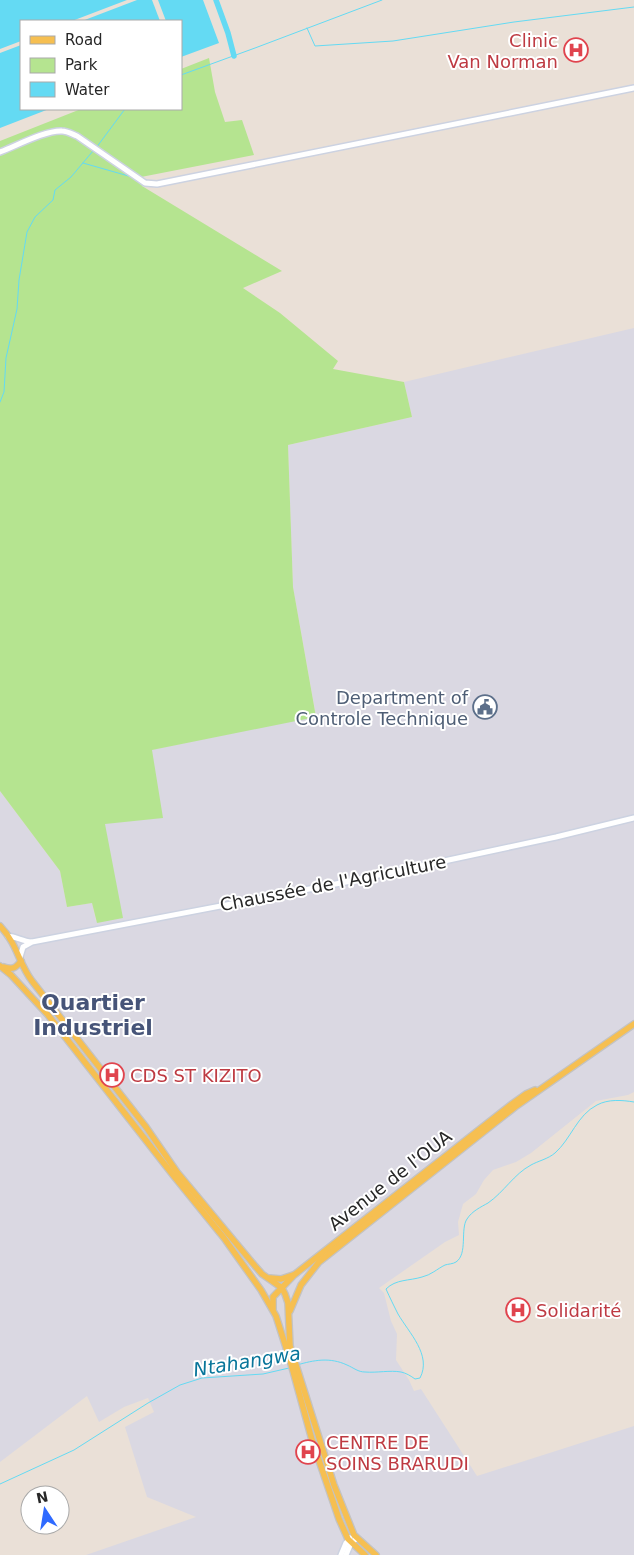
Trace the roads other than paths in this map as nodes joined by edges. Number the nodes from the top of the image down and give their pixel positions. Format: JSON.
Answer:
{"nodes":[{"id":1,"x":634,"y":88,"type":"edge"},
{"id":2,"x":0,"y":152,"type":"edge"},
{"id":3,"x":634,"y":818,"type":"edge"},
{"id":4,"x":0,"y":926,"type":"edge"},
{"id":5,"x":8,"y":936,"type":"junction"},
{"id":6,"x":32,"y":942,"type":"junction"},
{"id":7,"x":21,"y":959,"type":"junction"},
{"id":8,"x":0,"y":966,"type":"edge"},
{"id":9,"x":634,"y":1024,"type":"edge"},
{"id":10,"x":101,"y":1069,"type":"junction"},
{"id":11,"x":94,"y":1074,"type":"junction"},
{"id":12,"x":514,"y":1105,"type":"junction"},
{"id":13,"x":215,"y":1221,"type":"junction"},
{"id":14,"x":294,"y":1275,"type":"junction"},
{"id":15,"x":268,"y":1277,"type":"junction"},
{"id":16,"x":282,"y":1288,"type":"junction"},
{"id":17,"x":274,"y":1313,"type":"junction"},
{"id":18,"x":288,"y":1316,"type":"junction"},
{"id":19,"x":292,"y":1360,"type":"junction"},
{"id":20,"x":352,"y":1539,"type":"junction"},
{"id":21,"x":341,"y":1555,"type":"edge"},
{"id":22,"x":346,"y":1555,"type":"edge"},
{"id":23,"x":365,"y":1555,"type":"edge"},
{"id":24,"x":376,"y":1555,"type":"edge"}],
"edges":[{"from":1,"to":2,"type":"street"},
{"from":3,"to":6,"type":"street","name":"Chaussée de l'Agriculture"},
{"from":4,"to":5,"type":"main road"},
{"from":5,"to":6,"type":"street","name":"Chaussée de l'Agriculture"},
{"from":5,"to":7,"type":"main road"},
{"from":6,"to":7,"type":"street"},
{"from":7,"to":8,"type":"main road"},
{"from":7,"to":10,"type":"main road"},
{"from":8,"to":11,"type":"main road"},
{"from":9,"to":12,"type":"main road","name":"Avenue de l'OUA"},
{"from":10,"to":11,"type":"main road"},
{"from":10,"to":13,"type":"main road"},
{"from":11,"to":13,"type":"main road"},
{"from":12,"to":14,"type":"main road","name":"Avenue de l'OUA"},
{"from":12,"to":18,"type":"main road","name":"Avenue de l'OUA"},
{"from":13,"to":15,"type":"main road"},
{"from":13,"to":17,"type":"main road"},
{"from":14,"to":15,"type":"main road"},
{"from":14,"to":16,"type":"main road","name":"Avenue de l'OUA"},
{"from":15,"to":16,"type":"main road"},
{"from":16,"to":17,"type":"main road","name":"Avenue de l'OUA"},
{"from":16,"to":18,"type":"main road"},
{"from":17,"to":18,"type":"main road"},
{"from":17,"to":19,"type":"main road"},
{"from":18,"to":19,"type":"main road"},
{"from":19,"to":20,"type":"main road"},
{"from":20,"to":21,"type":"street"},
{"from":20,"to":22,"type":"street"},
{"from":20,"to":23,"type":"main road"},
{"from":20,"to":24,"type":"main road"}]}
